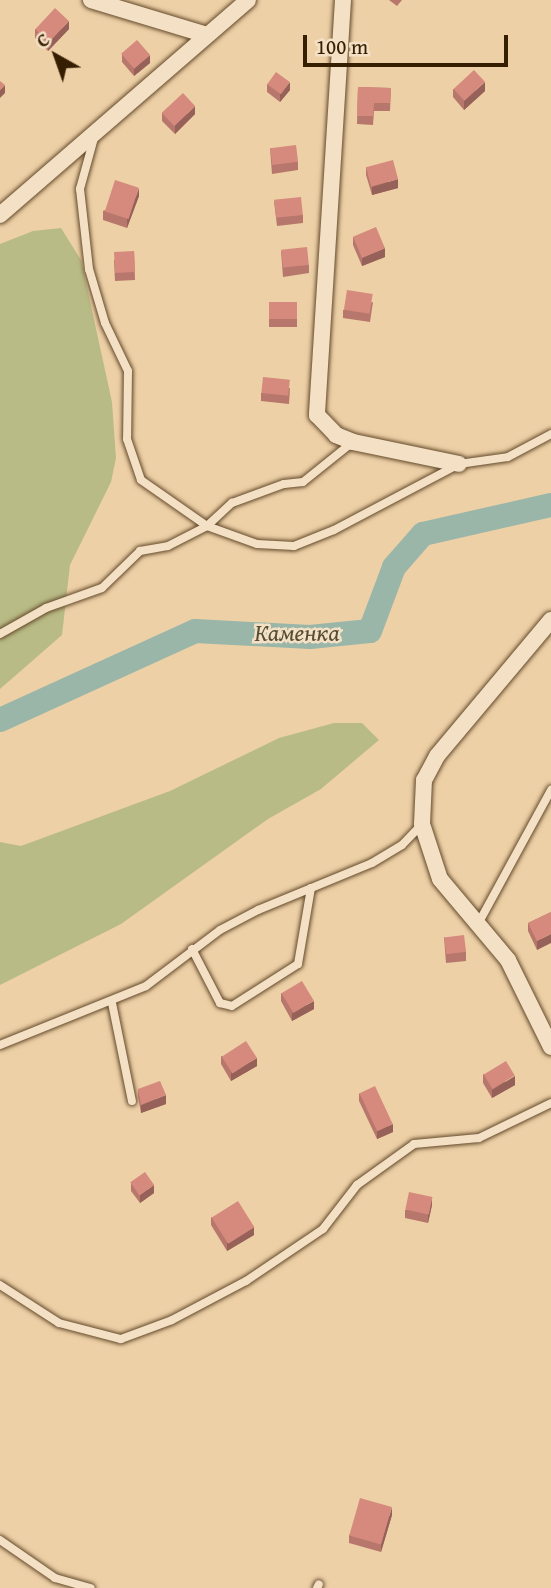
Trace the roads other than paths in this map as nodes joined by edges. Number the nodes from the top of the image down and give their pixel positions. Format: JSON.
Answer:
{"nodes":[{"id":1,"x":91,"y":0,"type":"edge"},
{"id":2,"x":248,"y":0,"type":"edge"},
{"id":3,"x":339,"y":3,"type":"edge"},
{"id":4,"x":206,"y":35,"type":"junction"},
{"id":5,"x":96,"y":131,"type":"junction"},
{"id":6,"x":0,"y":215,"type":"edge"},
{"id":7,"x":551,"y":434,"type":"edge"},
{"id":8,"x":353,"y":442,"type":"junction"},
{"id":9,"x":459,"y":464,"type":"junction"},
{"id":10,"x":207,"y":526,"type":"junction"},
{"id":11,"x":551,"y":620,"type":"edge"},
{"id":12,"x":0,"y":634,"type":"edge"},
{"id":13,"x":551,"y":790,"type":"edge"},
{"id":14,"x":422,"y":824,"type":"junction"},
{"id":15,"x":311,"y":888,"type":"junction"},
{"id":16,"x":478,"y":924,"type":"junction"},
{"id":17,"x":192,"y":949,"type":"junction"},
{"id":18,"x":112,"y":1003,"type":"junction"},
{"id":19,"x":0,"y":1045,"type":"edge"},
{"id":20,"x":551,"y":1047,"type":"edge"},
{"id":21,"x":132,"y":1101,"type":"dead end"},
{"id":22,"x":551,"y":1103,"type":"edge"},
{"id":23,"x":0,"y":1285,"type":"edge"},
{"id":24,"x":0,"y":1540,"type":"edge"},
{"id":25,"x":91,"y":1588,"type":"edge"}],
"edges":[{"from":1,"to":4,"type":"street"},
{"from":2,"to":4,"type":"street"},
{"from":3,"to":8,"type":"street"},
{"from":4,"to":5,"type":"street"},
{"from":5,"to":6,"type":"street"},
{"from":5,"to":10,"type":"lane"},
{"from":7,"to":9,"type":"lane"},
{"from":8,"to":9,"type":"street"},
{"from":8,"to":10,"type":"lane"},
{"from":9,"to":10,"type":"lane"},
{"from":10,"to":12,"type":"lane"},
{"from":11,"to":14,"type":"street"},
{"from":13,"to":16,"type":"lane"},
{"from":14,"to":15,"type":"lane"},
{"from":14,"to":16,"type":"street"},
{"from":15,"to":17,"type":"lane"},
{"from":15,"to":17,"type":"lane"},
{"from":16,"to":20,"type":"street"},
{"from":17,"to":18,"type":"lane"},
{"from":18,"to":19,"type":"lane"},
{"from":18,"to":21,"type":"lane"},
{"from":22,"to":23,"type":"lane"},
{"from":24,"to":25,"type":"lane"}]}
